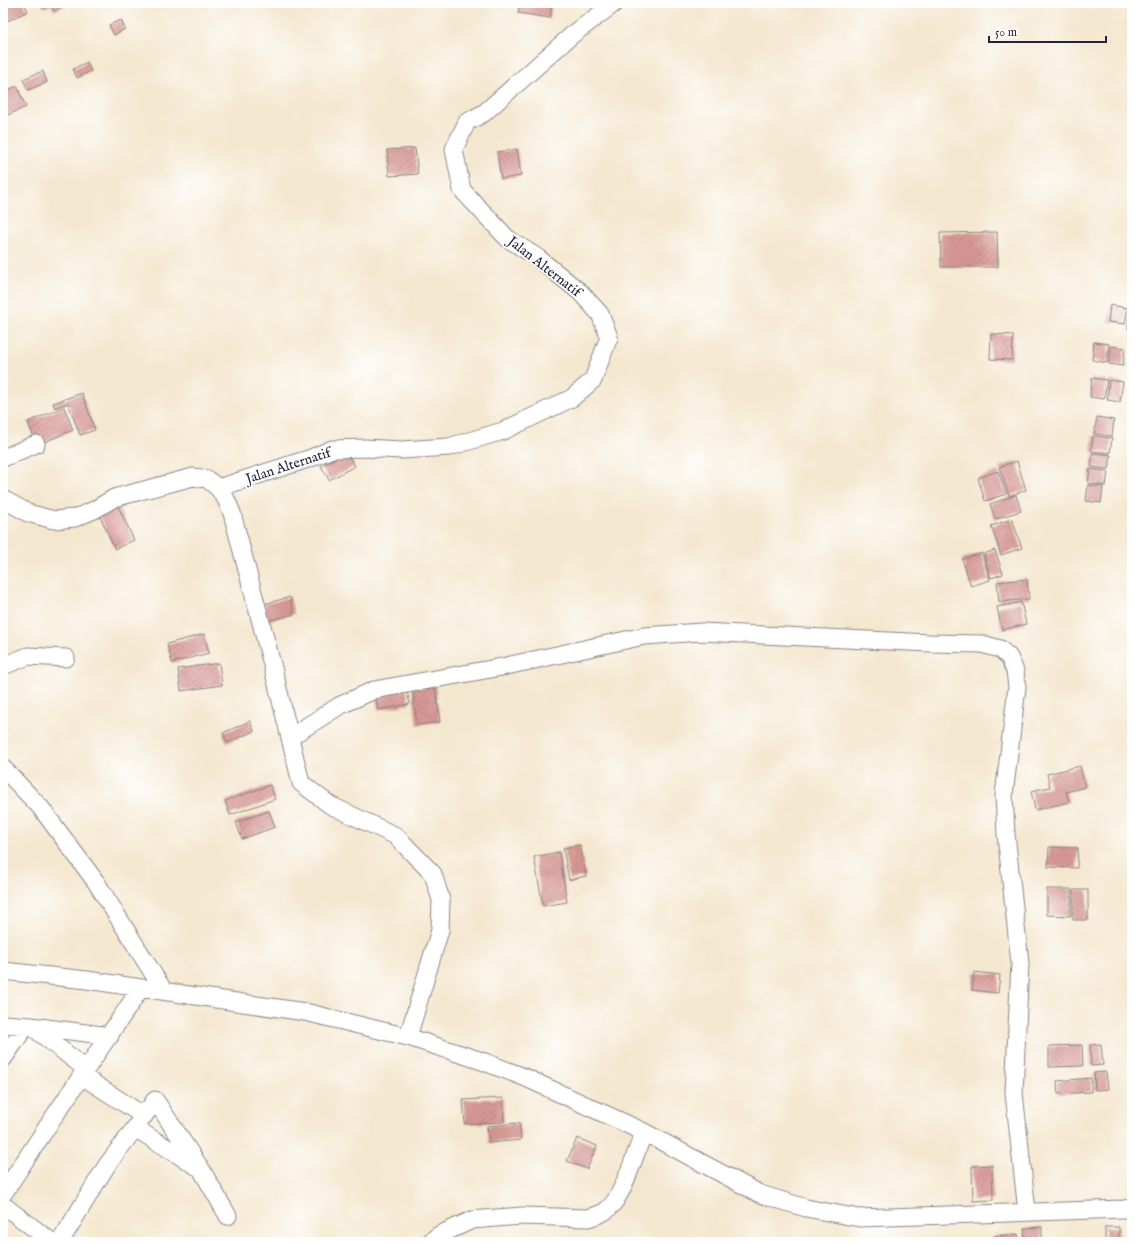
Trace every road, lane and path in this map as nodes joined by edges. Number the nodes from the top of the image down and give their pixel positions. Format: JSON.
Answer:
{"nodes":[{"id":1,"x":615,"y":3,"type":"edge"},
{"id":2,"x":36,"y":444,"type":"dead end"},
{"id":3,"x":3,"y":458,"type":"edge"},
{"id":4,"x":218,"y":488,"type":"junction"},
{"id":5,"x":3,"y":499,"type":"edge"},
{"id":6,"x":66,"y":658,"type":"dead end"},
{"id":7,"x":3,"y":666,"type":"edge"},
{"id":8,"x":290,"y":737,"type":"junction"},
{"id":9,"x":3,"y":768,"type":"edge"},
{"id":10,"x":3,"y":971,"type":"edge"},
{"id":11,"x":141,"y":988,"type":"junction"},
{"id":12,"x":164,"y":991,"type":"junction"},
{"id":13,"x":3,"y":1024,"type":"edge"},
{"id":14,"x":29,"y":1026,"type":"junction"},
{"id":15,"x":110,"y":1036,"type":"junction"},
{"id":16,"x":408,"y":1037,"type":"junction"},
{"id":17,"x":3,"y":1059,"type":"edge"},
{"id":18,"x":84,"y":1073,"type":"junction"},
{"id":19,"x":139,"y":1122,"type":"junction"},
{"id":20,"x":644,"y":1132,"type":"junction"},
{"id":21,"x":201,"y":1169,"type":"junction"},
{"id":22,"x":6,"y":1183,"type":"edge"},
{"id":23,"x":3,"y":1205,"type":"edge"},
{"id":24,"x":1132,"y":1208,"type":"edge"},
{"id":25,"x":1027,"y":1212,"type":"junction"},
{"id":26,"x":228,"y":1216,"type":"dead end"},
{"id":27,"x":52,"y":1242,"type":"edge"},
{"id":28,"x":60,"y":1242,"type":"edge"},
{"id":29,"x":430,"y":1242,"type":"edge"}],
"edges":[{"from":1,"to":4,"type":"street","name":"Jalan Alternatif"},
{"from":2,"to":3,"type":"street"},
{"from":4,"to":5,"type":"street"},
{"from":4,"to":8,"type":"street"},
{"from":6,"to":7,"type":"street"},
{"from":8,"to":16,"type":"street"},
{"from":8,"to":25,"type":"street"},
{"from":9,"to":12,"type":"street"},
{"from":10,"to":11,"type":"street"},
{"from":11,"to":12,"type":"street"},
{"from":11,"to":15,"type":"street"},
{"from":12,"to":16,"type":"street"},
{"from":13,"to":14,"type":"street"},
{"from":14,"to":15,"type":"street"},
{"from":14,"to":17,"type":"street"},
{"from":14,"to":18,"type":"street"},
{"from":15,"to":18,"type":"street"},
{"from":16,"to":20,"type":"street"},
{"from":18,"to":19,"type":"street"},
{"from":18,"to":22,"type":"street"},
{"from":19,"to":21,"type":"street"},
{"from":19,"to":21,"type":"street"},
{"from":19,"to":28,"type":"street"},
{"from":20,"to":25,"type":"street"},
{"from":20,"to":29,"type":"street"},
{"from":21,"to":26,"type":"street"},
{"from":23,"to":27,"type":"street"},
{"from":24,"to":25,"type":"street"}]}
